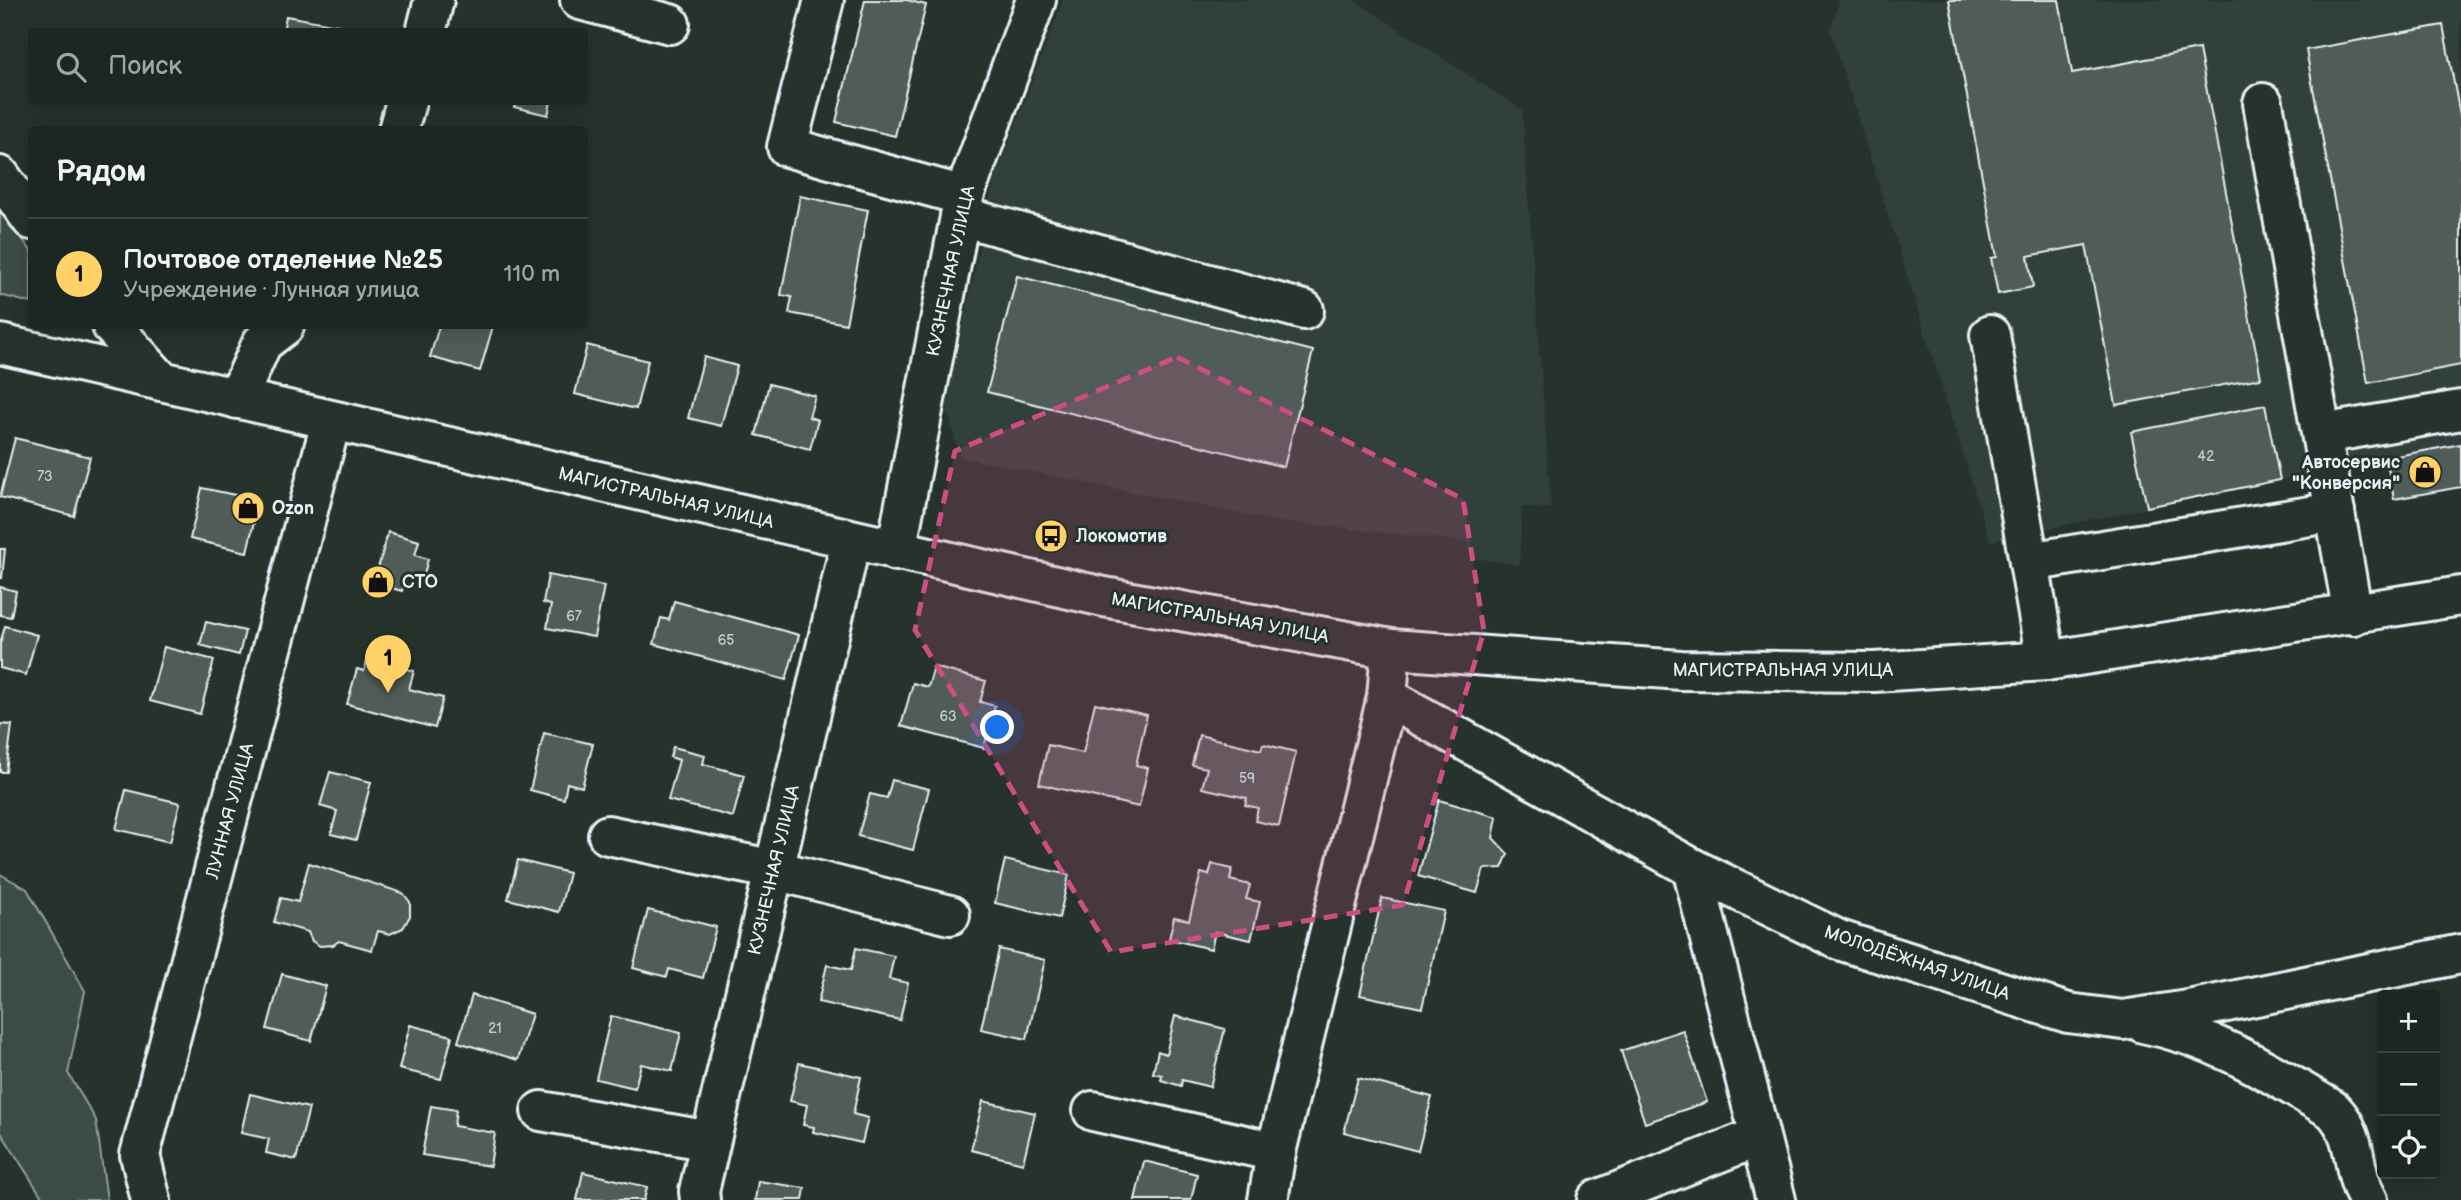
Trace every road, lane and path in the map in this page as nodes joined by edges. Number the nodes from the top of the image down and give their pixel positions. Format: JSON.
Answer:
{"nodes":[{"id":1,"x":434,"y":0,"type":"edge"},
{"id":2,"x":580,"y":0,"type":"edge"},
{"id":3,"x":824,"y":0,"type":"edge"},
{"id":4,"x":1036,"y":0,"type":"edge"},
{"id":5,"x":670,"y":24,"type":"dead end"},
{"id":6,"x":427,"y":28,"type":"edge"},
{"id":7,"x":2263,"y":103,"type":"dead end"},
{"id":8,"x":405,"y":105,"type":"edge"},
{"id":9,"x":399,"y":126,"type":"edge"},
{"id":10,"x":0,"y":176,"type":"edge"},
{"id":11,"x":962,"y":206,"type":"junction"},
{"id":12,"x":28,"y":214,"type":"edge"},
{"id":13,"x":1304,"y":310,"type":"dead end"},
{"id":14,"x":115,"y":329,"type":"edge"},
{"id":15,"x":280,"y":329,"type":"edge"},
{"id":16,"x":1990,"y":335,"type":"dead end"},
{"id":17,"x":0,"y":344,"type":"edge"},
{"id":18,"x":161,"y":381,"type":"junction"},
{"id":19,"x":237,"y":399,"type":"junction"},
{"id":20,"x":2461,"y":410,"type":"edge"},
{"id":21,"x":331,"y":422,"type":"junction"},
{"id":22,"x":2322,"y":435,"type":"junction"},
{"id":23,"x":2335,"y":512,"type":"junction"},
{"id":24,"x":851,"y":541,"type":"junction"},
{"id":25,"x":896,"y":551,"type":"junction"},
{"id":26,"x":2029,"y":562,"type":"junction"},
{"id":27,"x":2461,"y":596,"type":"edge"},
{"id":28,"x":2353,"y":615,"type":"junction"},
{"id":29,"x":1391,"y":649,"type":"junction"},
{"id":30,"x":2046,"y":661,"type":"junction"},
{"id":31,"x":1387,"y":696,"type":"junction"},
{"id":32,"x":608,"y":835,"type":"dead end"},
{"id":33,"x":1692,"y":868,"type":"junction"},
{"id":34,"x":775,"y":870,"type":"junction"},
{"id":35,"x":950,"y":915,"type":"dead end"},
{"id":36,"x":2461,"y":954,"type":"edge"},
{"id":37,"x":2123,"y":1020,"type":"junction"},
{"id":38,"x":541,"y":1111,"type":"dead end"},
{"id":39,"x":1093,"y":1111,"type":"dead end"},
{"id":40,"x":1758,"y":1137,"type":"junction"},
{"id":41,"x":710,"y":1141,"type":"junction"},
{"id":42,"x":1276,"y":1152,"type":"junction"},
{"id":43,"x":151,"y":1200,"type":"edge"},
{"id":44,"x":700,"y":1200,"type":"edge"},
{"id":45,"x":1268,"y":1200,"type":"edge"},
{"id":46,"x":1597,"y":1200,"type":"edge"},
{"id":47,"x":1776,"y":1200,"type":"edge"},
{"id":48,"x":2368,"y":1200,"type":"edge"}],
"edges":[{"from":1,"to":6,"type":"street"},
{"from":2,"to":5,"type":"street"},
{"from":3,"to":11,"type":"street"},
{"from":4,"to":11,"type":"street","name":"КУЗНЕЧНАЯ УЛИЦА"},
{"from":7,"to":22,"type":"street"},
{"from":8,"to":9,"type":"street"},
{"from":10,"to":12,"type":"street"},
{"from":11,"to":13,"type":"street"},
{"from":11,"to":25,"type":"street","name":"КУЗНЕЧНАЯ УЛИЦА"},
{"from":14,"to":18,"type":"street"},
{"from":15,"to":19,"type":"street"},
{"from":16,"to":26,"type":"street"},
{"from":17,"to":18,"type":"street","name":"МАГИСТРАЛЬНАЯ УЛИЦА"},
{"from":18,"to":19,"type":"street","name":"МАГИСТРАЛЬНАЯ УЛИЦА"},
{"from":19,"to":21,"type":"street","name":"МАГИСТРАЛЬНАЯ УЛИЦА"},
{"from":20,"to":22,"type":"street"},
{"from":21,"to":24,"type":"street","name":"МАГИСТРАЛЬНАЯ УЛИЦА"},
{"from":21,"to":43,"type":"street","name":"ЛУННАЯ УЛИЦА"},
{"from":22,"to":23,"type":"street"},
{"from":23,"to":26,"type":"street"},
{"from":23,"to":28,"type":"street"},
{"from":24,"to":25,"type":"street","name":"МАГИСТРАЛЬНАЯ УЛИЦА"},
{"from":24,"to":34,"type":"street","name":"КУЗНЕЧНАЯ УЛИЦА"},
{"from":25,"to":29,"type":"street","name":"МАГИСТРАЛЬНАЯ УЛИЦА"},
{"from":26,"to":30,"type":"street"},
{"from":27,"to":28,"type":"street","name":"МАГИСТРАЛЬНАЯ УЛИЦА"},
{"from":28,"to":30,"type":"street","name":"МАГИСТРАЛЬНАЯ УЛИЦА"},
{"from":29,"to":30,"type":"street","name":"МАГИСТРАЛЬНАЯ УЛИЦА"},
{"from":29,"to":31,"type":"street"},
{"from":31,"to":33,"type":"street","name":"МОЛОДЁЖНАЯ УЛИЦА"},
{"from":31,"to":42,"type":"street"},
{"from":32,"to":34,"type":"street"},
{"from":33,"to":37,"type":"street","name":"МОЛОДЁЖНАЯ УЛИЦА"},
{"from":33,"to":40,"type":"street"},
{"from":34,"to":35,"type":"street"},
{"from":34,"to":41,"type":"street","name":"КУЗНЕЧНАЯ УЛИЦА"},
{"from":36,"to":37,"type":"street","name":"МОЛОДЁЖНАЯ УЛИЦА"},
{"from":37,"to":48,"type":"street"},
{"from":38,"to":41,"type":"street"},
{"from":39,"to":42,"type":"street"},
{"from":40,"to":46,"type":"street"},
{"from":40,"to":47,"type":"street"},
{"from":41,"to":44,"type":"street","name":"КУЗНЕЧНАЯ УЛИЦА"},
{"from":42,"to":45,"type":"street"}]}
